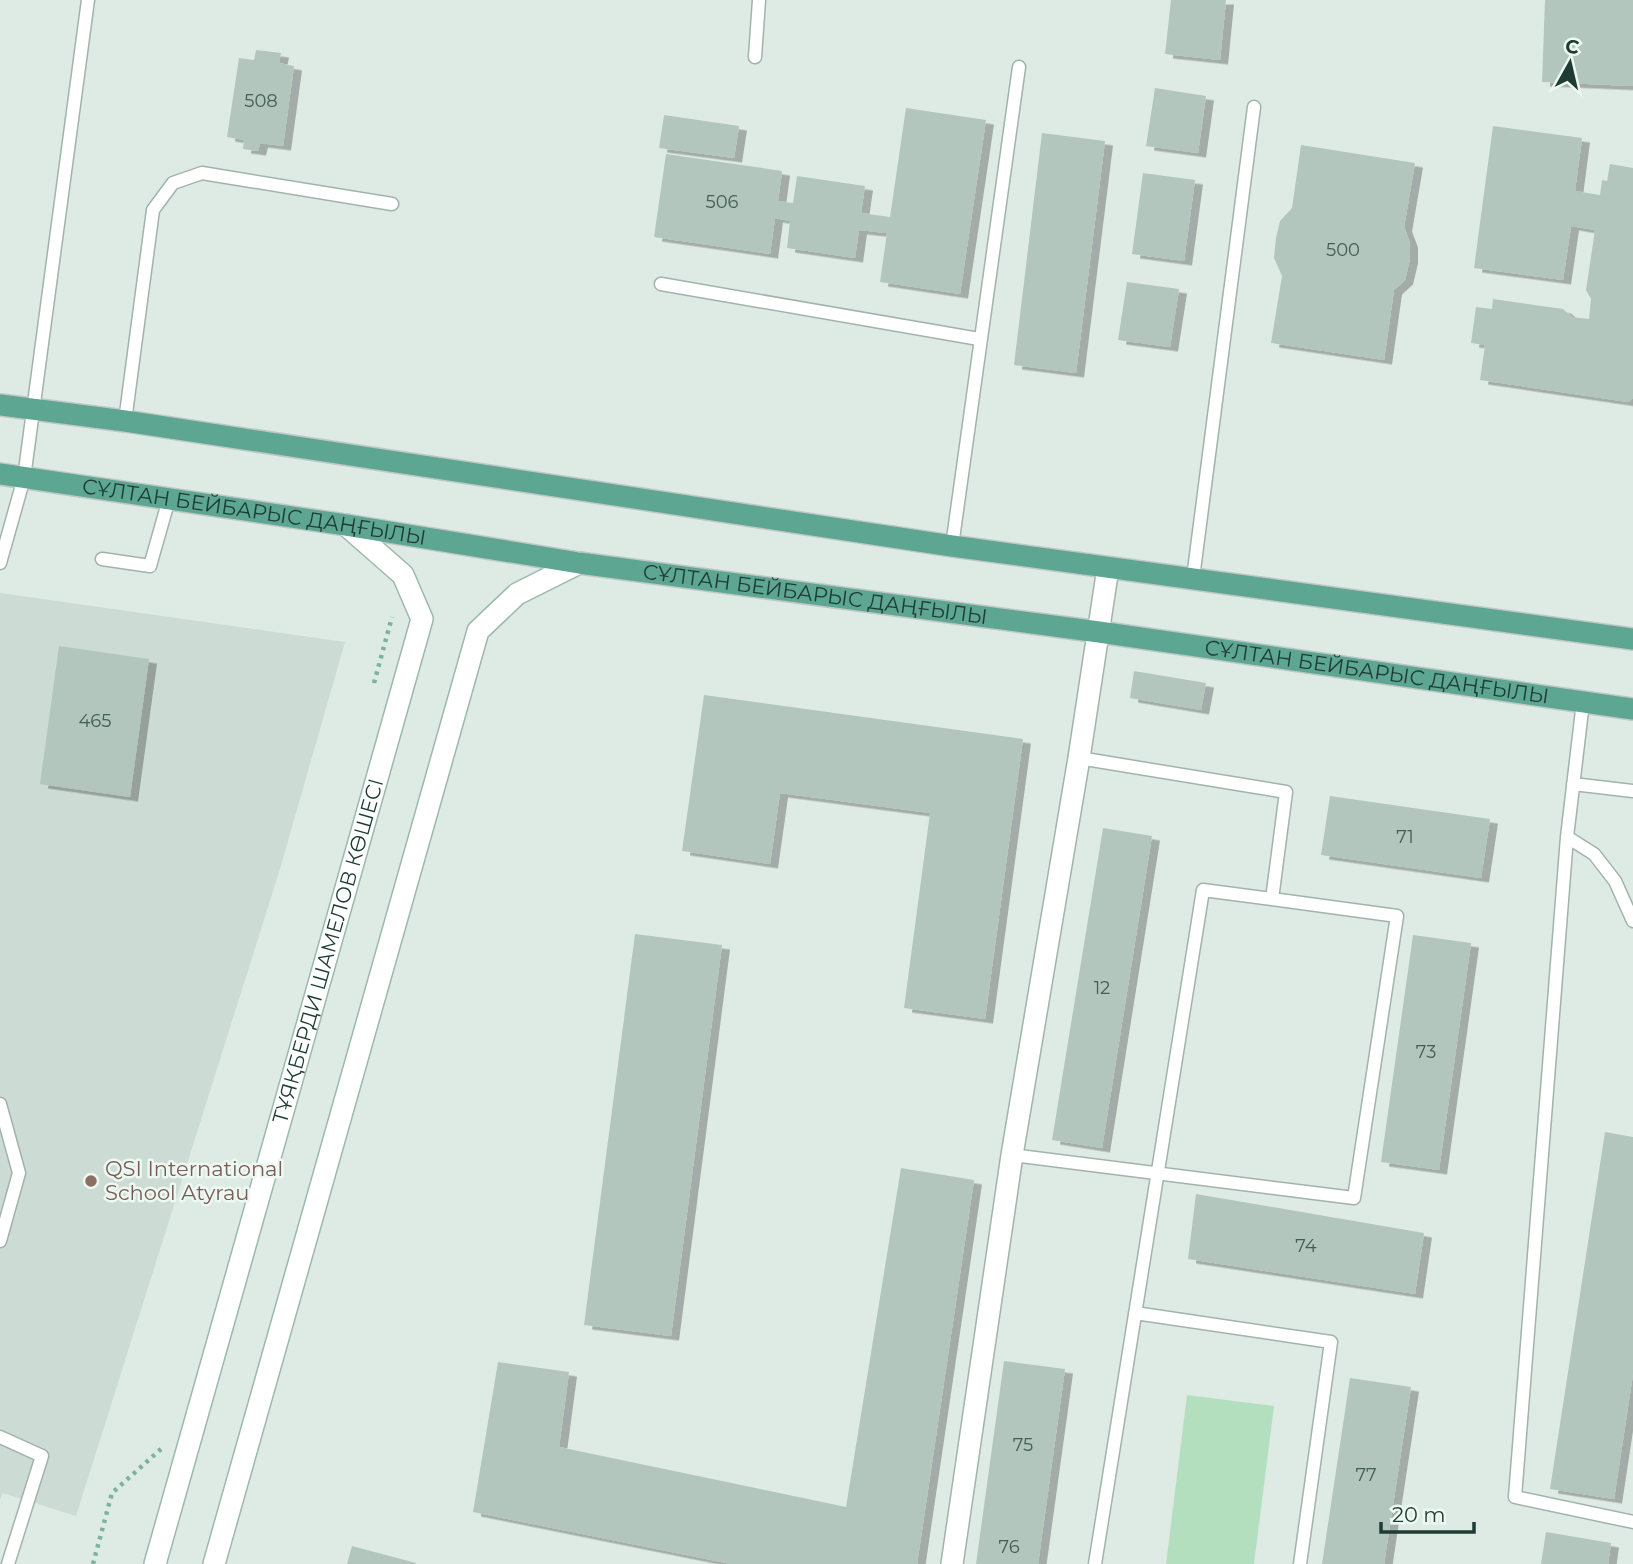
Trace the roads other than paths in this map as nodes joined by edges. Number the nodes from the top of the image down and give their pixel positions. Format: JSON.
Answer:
{"nodes":[{"id":1,"x":88,"y":0,"type":"edge"},
{"id":2,"x":759,"y":0,"type":"edge"},
{"id":3,"x":755,"y":57,"type":"dead end"},
{"id":4,"x":1018,"y":67,"type":"dead end"},
{"id":5,"x":1254,"y":107,"type":"dead end"},
{"id":6,"x":391,"y":204,"type":"dead end"},
{"id":7,"x":661,"y":284,"type":"dead end"},
{"id":8,"x":979,"y":339,"type":"junction"},
{"id":9,"x":0,"y":405,"type":"edge"},
{"id":10,"x":34,"y":409,"type":"junction"},
{"id":11,"x":125,"y":421,"type":"junction"},
{"id":12,"x":0,"y":474,"type":"edge"},
{"id":13,"x":24,"y":478,"type":"junction"},
{"id":14,"x":169,"y":499,"type":"junction"},
{"id":15,"x":346,"y":525,"type":"junction"},
{"id":16,"x":952,"y":546,"type":"junction"},
{"id":17,"x":102,"y":559,"type":"dead end"},
{"id":18,"x":0,"y":563,"type":"edge"},
{"id":19,"x":579,"y":563,"type":"junction"},
{"id":20,"x":1108,"y":568,"type":"junction"},
{"id":21,"x":1193,"y":578,"type":"junction"},
{"id":22,"x":1099,"y":632,"type":"junction"},
{"id":23,"x":1633,"y":639,"type":"edge"},
{"id":24,"x":1583,"y":702,"type":"junction"},
{"id":25,"x":1633,"y":709,"type":"edge"},
{"id":26,"x":1079,"y":758,"type":"junction"},
{"id":27,"x":1573,"y":783,"type":"junction"},
{"id":28,"x":1633,"y":791,"type":"edge"},
{"id":29,"x":1567,"y":837,"type":"junction"},
{"id":30,"x":1272,"y":899,"type":"junction"},
{"id":31,"x":1633,"y":921,"type":"edge"},
{"id":32,"x":0,"y":1104,"type":"edge"},
{"id":33,"x":1012,"y":1155,"type":"junction"},
{"id":34,"x":1157,"y":1174,"type":"junction"},
{"id":35,"x":0,"y":1241,"type":"edge"},
{"id":36,"x":1135,"y":1313,"type":"junction"},
{"id":37,"x":0,"y":1437,"type":"edge"},
{"id":38,"x":1633,"y":1522,"type":"edge"},
{"id":39,"x":8,"y":1564,"type":"edge"},
{"id":40,"x":155,"y":1564,"type":"edge"},
{"id":41,"x":214,"y":1564,"type":"edge"},
{"id":42,"x":952,"y":1564,"type":"edge"},
{"id":43,"x":1095,"y":1564,"type":"edge"},
{"id":44,"x":1300,"y":1564,"type":"edge"}],
"edges":[{"from":1,"to":10,"type":"lane"},
{"from":2,"to":3,"type":"lane"},
{"from":4,"to":8,"type":"lane"},
{"from":5,"to":21,"type":"lane"},
{"from":6,"to":11,"type":"lane"},
{"from":7,"to":8,"type":"lane"},
{"from":8,"to":16,"type":"lane"},
{"from":9,"to":10,"type":"main road"},
{"from":10,"to":11,"type":"main road"},
{"from":10,"to":13,"type":"lane"},
{"from":11,"to":16,"type":"main road"},
{"from":12,"to":13,"type":"main road","name":"СҰЛТАН БЕЙБАРЫС ДАҢҒЫЛЫ"},
{"from":13,"to":14,"type":"main road","name":"СҰЛТАН БЕЙБАРЫС ДАҢҒЫЛЫ"},
{"from":13,"to":18,"type":"lane"},
{"from":14,"to":15,"type":"main road","name":"СҰЛТАН БЕЙБАРЫС ДАҢҒЫЛЫ"},
{"from":14,"to":17,"type":"lane"},
{"from":15,"to":19,"type":"main road","name":"СҰЛТАН БЕЙБАРЫС ДАҢҒЫЛЫ"},
{"from":15,"to":40,"type":"street","name":"ТҰЯҚБЕРДИ ШАМЕЛОВ КӨШЕСІ"},
{"from":16,"to":20,"type":"main road"},
{"from":19,"to":22,"type":"main road","name":"СҰЛТАН БЕЙБАРЫС ДАҢҒЫЛЫ"},
{"from":19,"to":41,"type":"street"},
{"from":20,"to":21,"type":"main road"},
{"from":20,"to":22,"type":"street"},
{"from":21,"to":23,"type":"main road"},
{"from":22,"to":24,"type":"main road","name":"СҰЛТАН БЕЙБАРЫС ДАҢҒЫЛЫ"},
{"from":22,"to":26,"type":"street"},
{"from":24,"to":25,"type":"main road","name":"СҰЛТАН БЕЙБАРЫС ДАҢҒЫЛЫ"},
{"from":24,"to":27,"type":"lane"},
{"from":26,"to":30,"type":"lane"},
{"from":26,"to":33,"type":"street"},
{"from":27,"to":28,"type":"lane"},
{"from":27,"to":29,"type":"lane"},
{"from":29,"to":31,"type":"lane"},
{"from":29,"to":38,"type":"lane"},
{"from":30,"to":34,"type":"lane"},
{"from":30,"to":34,"type":"lane"},
{"from":32,"to":35,"type":"lane"},
{"from":33,"to":34,"type":"lane"},
{"from":33,"to":42,"type":"street"},
{"from":34,"to":36,"type":"lane"},
{"from":36,"to":43,"type":"lane"},
{"from":36,"to":44,"type":"lane"},
{"from":37,"to":39,"type":"lane"}]}
